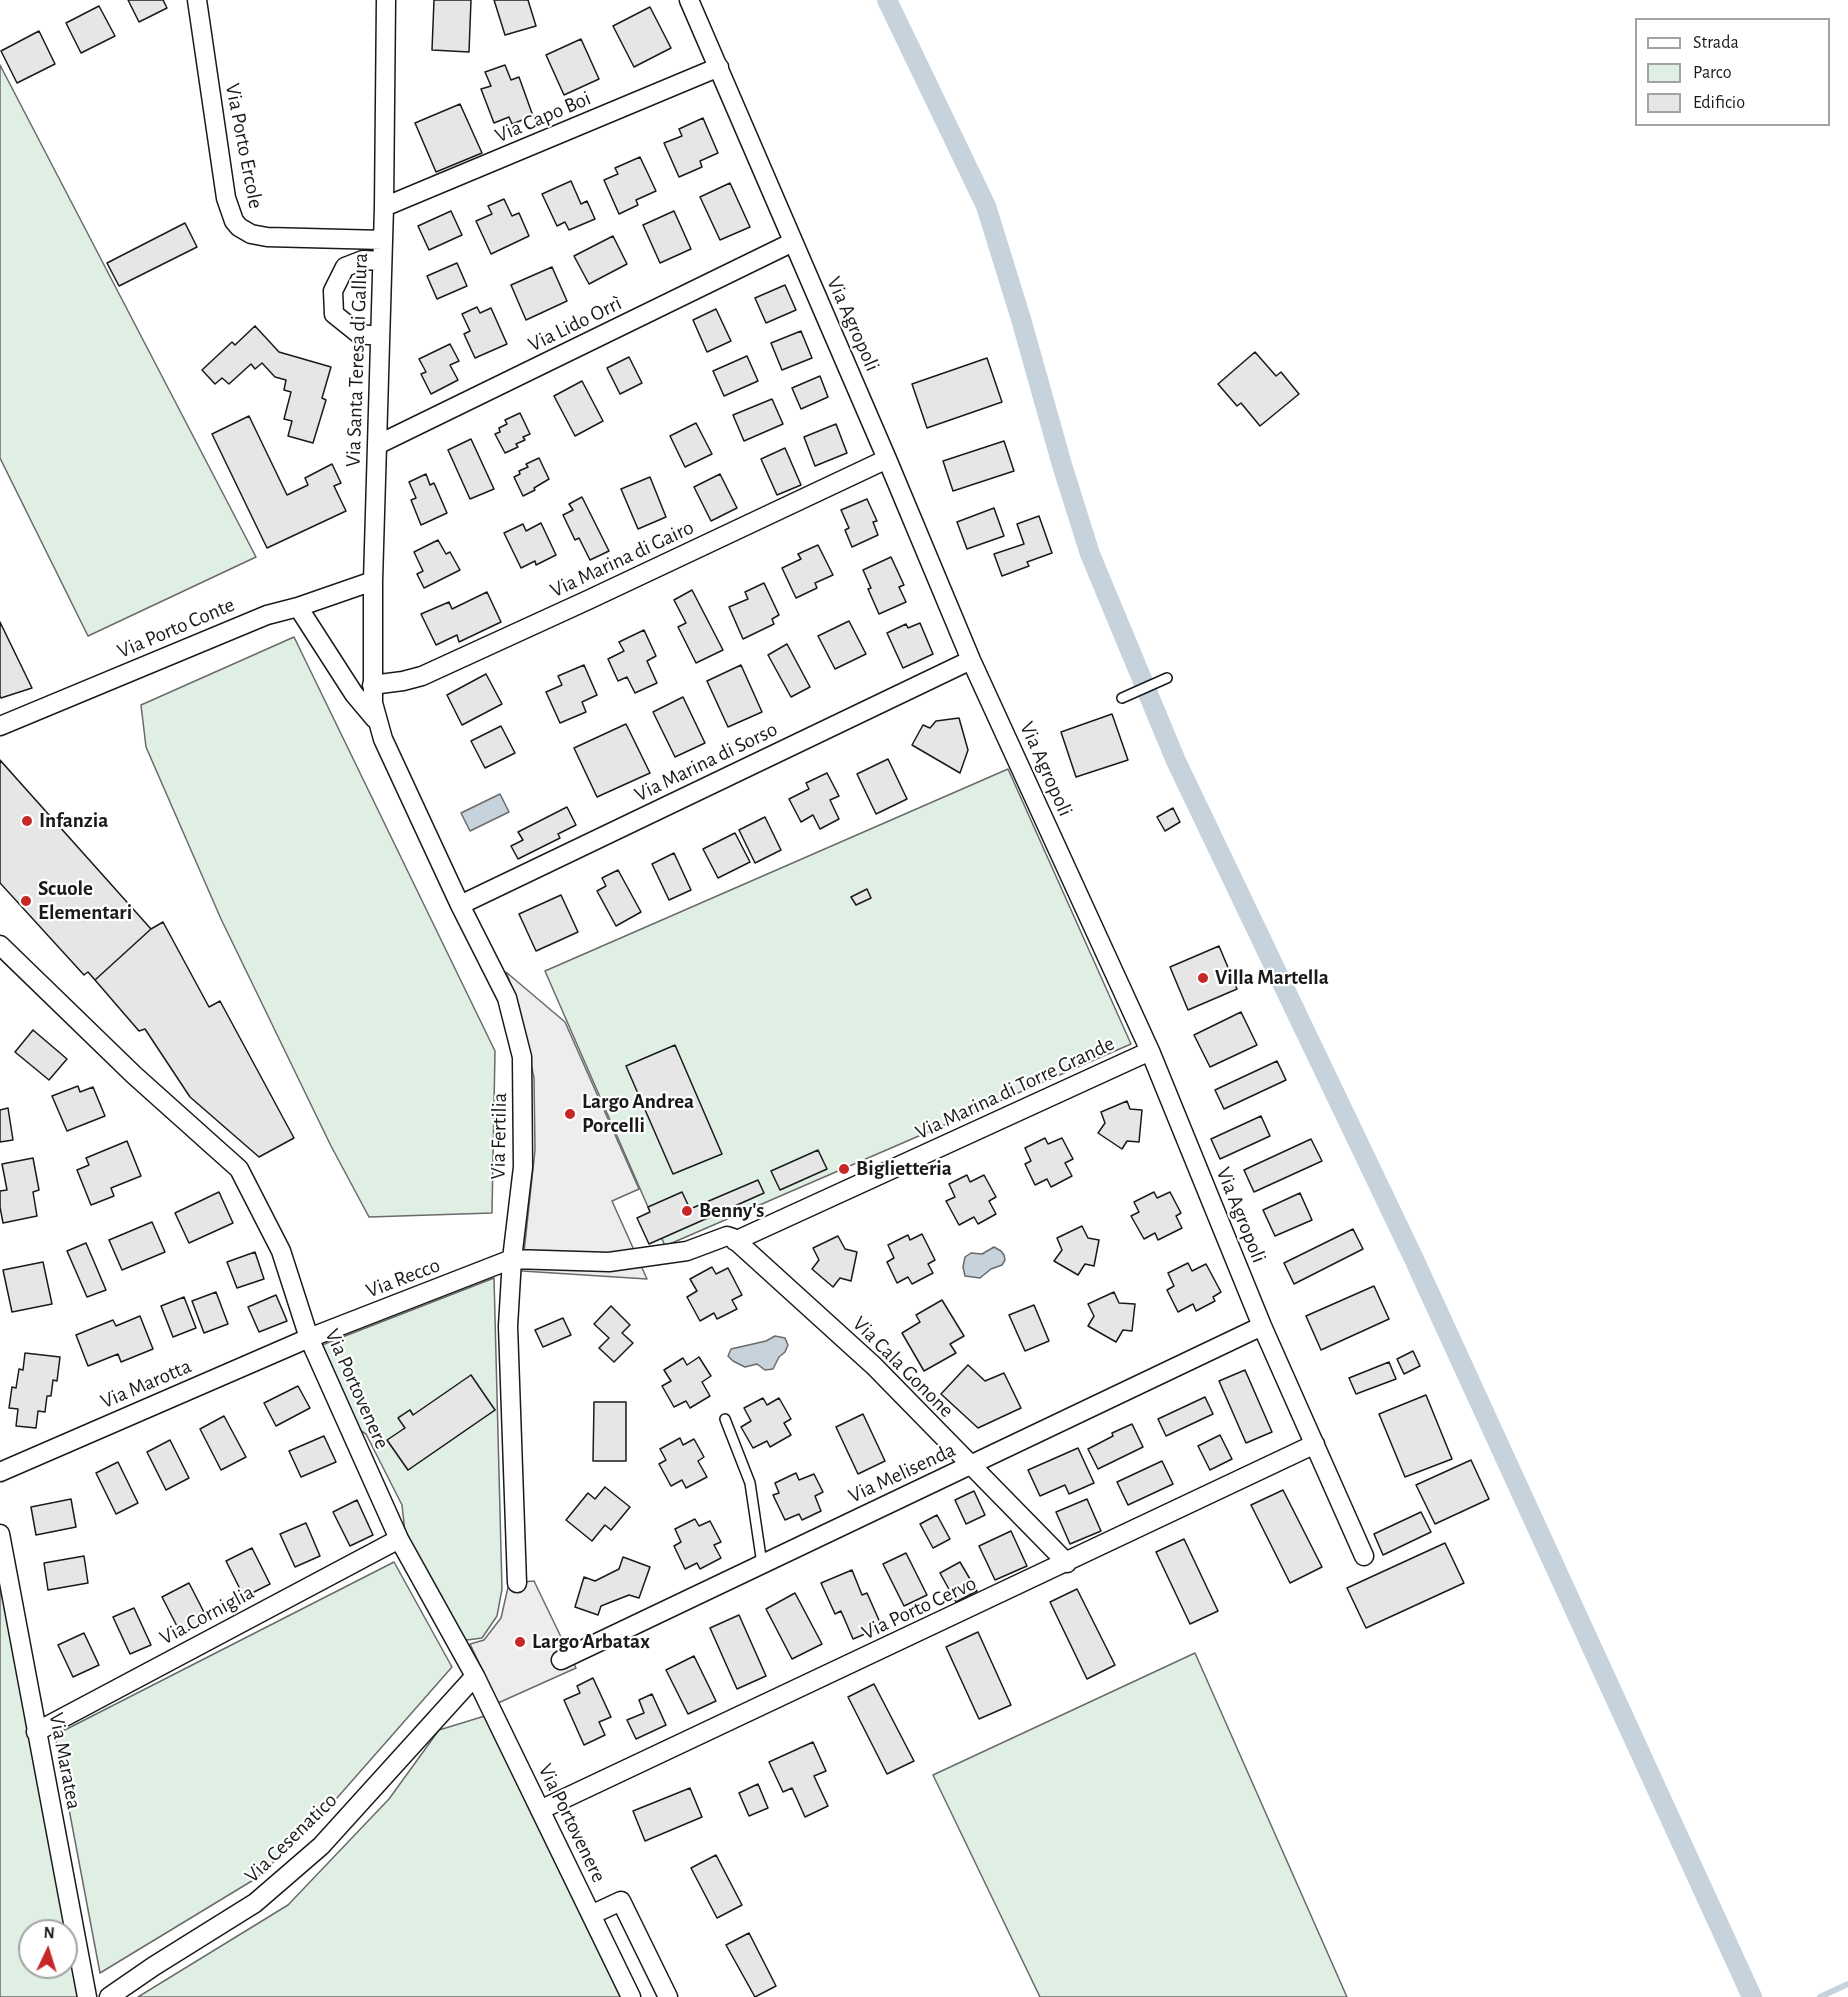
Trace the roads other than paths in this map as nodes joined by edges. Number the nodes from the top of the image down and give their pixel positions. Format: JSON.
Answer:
{"nodes":[{"id":1,"x":197,"y":0,"type":"edge"},
{"id":2,"x":387,"y":0,"type":"edge"},
{"id":3,"x":688,"y":0,"type":"edge"},
{"id":4,"x":719,"y":68,"type":"junction"},
{"id":5,"x":384,"y":207,"type":"junction"},
{"id":6,"x":382,"y":240,"type":"junction"},
{"id":7,"x":793,"y":242,"type":"junction"},
{"id":8,"x":382,"y":261,"type":"junction"},
{"id":9,"x":379,"y":336,"type":"junction"},
{"id":10,"x":377,"y":445,"type":"junction"},
{"id":11,"x":887,"y":459,"type":"junction"},
{"id":12,"x":373,"y":580,"type":"junction"},
{"id":13,"x":298,"y":607,"type":"junction"},
{"id":14,"x":971,"y":660,"type":"junction"},
{"id":15,"x":1167,"y":678,"type":"dead end"},
{"id":16,"x":372,"y":685,"type":"junction"},
{"id":17,"x":1122,"y":698,"type":"dead end"},
{"id":18,"x":377,"y":720,"type":"junction"},
{"id":19,"x":0,"y":726,"type":"edge"},
{"id":20,"x":460,"y":905,"type":"junction"},
{"id":21,"x":0,"y":945,"type":"edge"},
{"id":22,"x":1149,"y":1051,"type":"junction"},
{"id":23,"x":731,"y":1238,"type":"junction"},
{"id":24,"x":512,"y":1259,"type":"junction"},
{"id":25,"x":1262,"y":1326,"type":"junction"},
{"id":26,"x":309,"y":1338,"type":"junction"},
{"id":27,"x":725,"y":1419,"type":"dead end"},
{"id":28,"x":1315,"y":1444,"type":"junction"},
{"id":29,"x":970,"y":1466,"type":"junction"},
{"id":30,"x":0,"y":1472,"type":"edge"},
{"id":31,"x":0,"y":1534,"type":"edge"},
{"id":32,"x":399,"y":1539,"type":"junction"},
{"id":33,"x":1364,"y":1556,"type":"dead end"},
{"id":34,"x":1067,"y":1563,"type":"junction"},
{"id":35,"x":762,"y":1564,"type":"junction"},
{"id":36,"x":517,"y":1583,"type":"dead end"},
{"id":37,"x":561,"y":1660,"type":"dead end"},
{"id":38,"x":476,"y":1676,"type":"junction"},
{"id":39,"x":36,"y":1732,"type":"junction"},
{"id":40,"x":540,"y":1810,"type":"junction"},
{"id":41,"x":591,"y":1915,"type":"junction"},
{"id":42,"x":87,"y":1997,"type":"edge"},
{"id":43,"x":109,"y":1997,"type":"edge"},
{"id":44,"x":631,"y":1997,"type":"edge"},
{"id":45,"x":668,"y":1997,"type":"edge"}],
"edges":[{"from":1,"to":6,"type":"street","name":"Via Porto Ercole"},
{"from":2,"to":5,"type":"street","name":"Via Santa Teresa di Gallura"},
{"from":3,"to":4,"type":"street","name":"Via Agropoli"},
{"from":4,"to":5,"type":"street","name":"Via Capo Boi"},
{"from":4,"to":7,"type":"street","name":"Via Agropoli"},
{"from":5,"to":6,"type":"street","name":"Via Santa Teresa di Gallura"},
{"from":6,"to":8,"type":"street","name":"Via Santa Teresa di Gallura"},
{"from":7,"to":10,"type":"street","name":"Via Lido Orrì"},
{"from":7,"to":11,"type":"street","name":"Via Agropoli"},
{"from":8,"to":9,"type":"street","name":"Via Santa Teresa di Gallura"},
{"from":8,"to":9,"type":"street"},
{"from":9,"to":10,"type":"street","name":"Via Santa Teresa di Gallura"},
{"from":10,"to":12,"type":"street","name":"Via Santa Teresa di Gallura"},
{"from":11,"to":14,"type":"street","name":"Via Agropoli"},
{"from":11,"to":16,"type":"street","name":"Via Marina di Gairo"},
{"from":12,"to":13,"type":"street","name":"Via Porto Conte"},
{"from":12,"to":16,"type":"street","name":"Via Santa Teresa di Gallura"},
{"from":13,"to":18,"type":"street"},
{"from":13,"to":19,"type":"street","name":"Via Porto Conte"},
{"from":14,"to":20,"type":"street","name":"Via Marina di Sorso"},
{"from":14,"to":22,"type":"street","name":"Via Agropoli"},
{"from":15,"to":17,"type":"lane"},
{"from":16,"to":18,"type":"street","name":"Via Santa Teresa di Gallura"},
{"from":18,"to":20,"type":"street","name":"Via Fertilia"},
{"from":20,"to":24,"type":"street","name":"Via Fertilia"},
{"from":21,"to":26,"type":"street","name":"Via Portovenere"},
{"from":22,"to":23,"type":"street","name":"Via Marina di Torre Grande"},
{"from":22,"to":25,"type":"street","name":"Via Agropoli"},
{"from":23,"to":24,"type":"street","name":"Via Marina di Torre Grande"},
{"from":23,"to":29,"type":"street","name":"Via Cala Gonone"},
{"from":24,"to":26,"type":"street","name":"Via Recco"},
{"from":24,"to":36,"type":"street","name":"Via Fertilia"},
{"from":25,"to":28,"type":"street","name":"Via Agropoli"},
{"from":25,"to":29,"type":"street","name":"Via Melisenda"},
{"from":26,"to":30,"type":"street","name":"Via Marotta"},
{"from":26,"to":32,"type":"street","name":"Via Portovenere"},
{"from":27,"to":35,"type":"lane"},
{"from":28,"to":33,"type":"street","name":"Via Agropoli"},
{"from":28,"to":34,"type":"street","name":"Via Porto Cervo"},
{"from":29,"to":34,"type":"street","name":"Via Cala Gonone"},
{"from":29,"to":35,"type":"street","name":"Via Melisenda"},
{"from":31,"to":39,"type":"street","name":"Via Maratea"},
{"from":32,"to":38,"type":"street","name":"Via Portovenere"},
{"from":32,"to":39,"type":"street","name":"Via Corniglia"},
{"from":34,"to":40,"type":"street","name":"Via Porto Cervo"},
{"from":35,"to":37,"type":"street","name":"Via Melisenda"},
{"from":38,"to":40,"type":"street","name":"Via Portovenere"},
{"from":38,"to":43,"type":"street","name":"Via Cesenatico"},
{"from":39,"to":42,"type":"street","name":"Via Maratea"},
{"from":40,"to":41,"type":"street","name":"Via Portovenere"},
{"from":41,"to":44,"type":"street","name":"Via Portovenere"},
{"from":41,"to":45,"type":"street","name":"Via Portovenere"}]}
